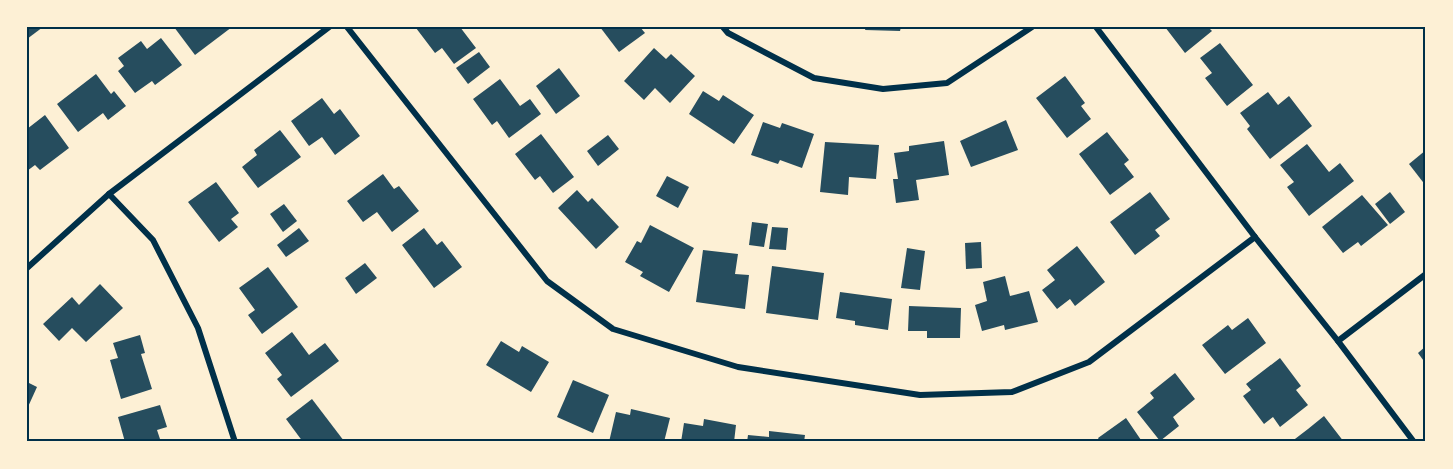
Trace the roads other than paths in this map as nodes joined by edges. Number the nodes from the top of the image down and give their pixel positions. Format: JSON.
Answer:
{"nodes":[{"id":1,"x":329,"y":27,"type":"edge"},
{"id":2,"x":347,"y":27,"type":"edge"},
{"id":3,"x":723,"y":27,"type":"edge"},
{"id":4,"x":1032,"y":27,"type":"edge"},
{"id":5,"x":1096,"y":27,"type":"edge"},
{"id":6,"x":109,"y":194,"type":"junction"},
{"id":7,"x":1255,"y":237,"type":"junction"},
{"id":8,"x":27,"y":268,"type":"edge"},
{"id":9,"x":1426,"y":274,"type":"edge"},
{"id":10,"x":1338,"y":340,"type":"junction"},
{"id":11,"x":235,"y":442,"type":"edge"},
{"id":12,"x":1414,"y":442,"type":"edge"}],
"edges":[{"from":1,"to":6,"type":"street"},
{"from":2,"to":7,"type":"street"},
{"from":3,"to":4,"type":"street"},
{"from":5,"to":7,"type":"street"},
{"from":6,"to":8,"type":"street"},
{"from":6,"to":11,"type":"street"},
{"from":7,"to":10,"type":"street"},
{"from":9,"to":10,"type":"street"},
{"from":10,"to":12,"type":"street"}]}
